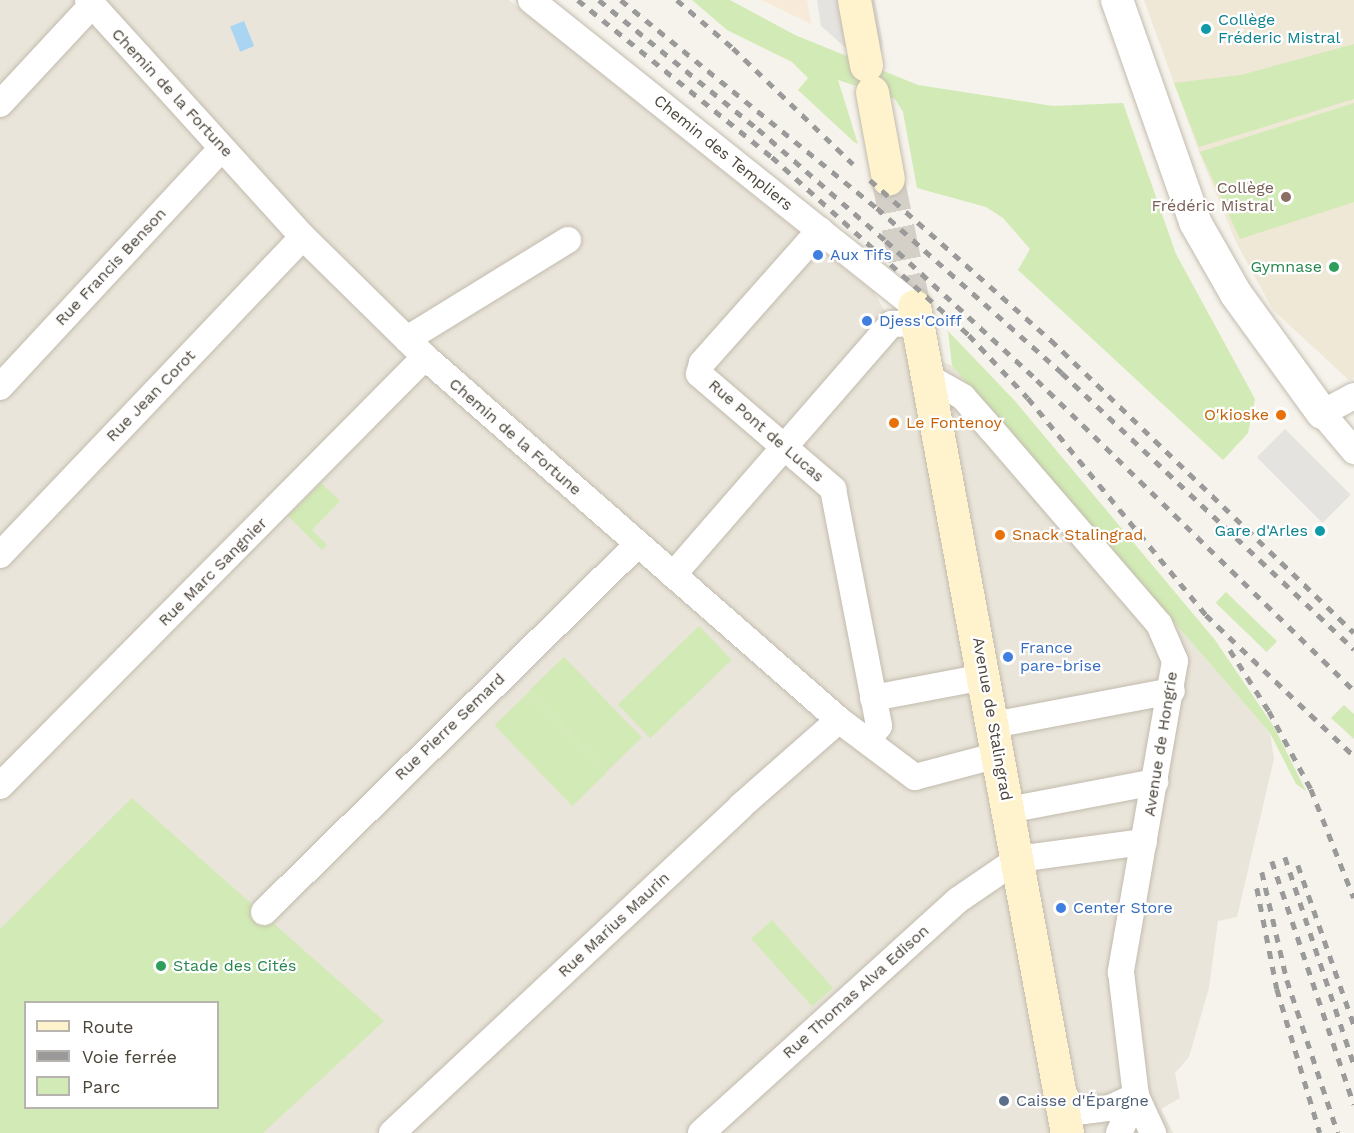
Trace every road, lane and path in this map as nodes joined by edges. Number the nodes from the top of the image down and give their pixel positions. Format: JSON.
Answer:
{"nodes":[{"id":1,"x":531,"y":0,"type":"edge"},
{"id":2,"x":854,"y":0,"type":"edge"},
{"id":3,"x":1117,"y":0,"type":"edge"},
{"id":4,"x":89,"y":3,"type":"edge"},
{"id":5,"x":0,"y":104,"type":"edge"},
{"id":6,"x":222,"y":147,"type":"junction"},
{"id":7,"x":888,"y":179,"type":"tunnel mouth"},
{"id":8,"x":820,"y":230,"type":"junction"},
{"id":9,"x":303,"y":237,"type":"junction"},
{"id":10,"x":568,"y":240,"type":"dead end"},
{"id":11,"x":916,"y":314,"type":"junction"},
{"id":12,"x":416,"y":348,"type":"junction"},
{"id":13,"x":928,"y":377,"type":"junction"},
{"id":14,"x":0,"y":387,"type":"edge"},
{"id":15,"x":1354,"y":396,"type":"edge"},
{"id":16,"x":1322,"y":413,"type":"junction"},
{"id":17,"x":783,"y":448,"type":"junction"},
{"id":18,"x":1354,"y":451,"type":"edge"},
{"id":19,"x":638,"y":544,"type":"junction"},
{"id":20,"x":0,"y":555,"type":"edge"},
{"id":21,"x":673,"y":575,"type":"junction"},
{"id":22,"x":984,"y":677,"type":"junction"},
{"id":23,"x":1172,"y":691,"type":"junction"},
{"id":24,"x":873,"y":698,"type":"junction"},
{"id":25,"x":839,"y":720,"type":"junction"},
{"id":26,"x":996,"y":740,"type":"junction"},
{"id":27,"x":867,"y":741,"type":"junction"},
{"id":28,"x":1155,"y":782,"type":"junction"},
{"id":29,"x":0,"y":786,"type":"edge"},
{"id":30,"x":1008,"y":810,"type":"junction"},
{"id":31,"x":1144,"y":842,"type":"junction"},
{"id":32,"x":1018,"y":859,"type":"junction"},
{"id":33,"x":264,"y":912,"type":"dead end"},
{"id":34,"x":1057,"y":1082,"type":"junction"},
{"id":35,"x":1136,"y":1096,"type":"junction"},
{"id":36,"x":392,"y":1133,"type":"edge"},
{"id":37,"x":701,"y":1133,"type":"edge"},
{"id":38,"x":1067,"y":1133,"type":"edge"},
{"id":39,"x":1119,"y":1133,"type":"edge"},
{"id":40,"x":1153,"y":1133,"type":"edge"}],
"edges":[{"from":1,"to":8,"type":"street","name":"Chemin des Templiers"},
{"from":2,"to":7,"type":"main road"},
{"from":3,"to":16,"type":"street"},
{"from":4,"to":5,"type":"street"},
{"from":4,"to":6,"type":"street","name":"Chemin de la Fortune"},
{"from":6,"to":9,"type":"street","name":"Chemin de la Fortune"},
{"from":6,"to":14,"type":"street","name":"Rue Francis Benson"},
{"from":8,"to":11,"type":"street","name":"Chemin des Templiers"},
{"from":8,"to":17,"type":"street","name":"Rue Pont de Lucas"},
{"from":9,"to":12,"type":"street","name":"Chemin de la Fortune"},
{"from":9,"to":20,"type":"street","name":"Rue Jean Corot"},
{"from":10,"to":12,"type":"street","name":"Rue Marc Sangnier"},
{"from":11,"to":13,"type":"main road","name":"Avenue de Stalingrad"},
{"from":11,"to":17,"type":"street"},
{"from":12,"to":19,"type":"street","name":"Chemin de la Fortune"},
{"from":12,"to":29,"type":"street","name":"Rue Marc Sangnier"},
{"from":13,"to":22,"type":"main road","name":"Avenue de Stalingrad"},
{"from":13,"to":23,"type":"street","name":"Avenue de Hongrie"},
{"from":15,"to":16,"type":"street"},
{"from":16,"to":18,"type":"street"},
{"from":17,"to":21,"type":"street"},
{"from":17,"to":24,"type":"street","name":"Rue Pont de Lucas"},
{"from":19,"to":21,"type":"street","name":"Chemin de la Fortune"},
{"from":19,"to":33,"type":"street","name":"Rue Pierre Semard"},
{"from":21,"to":25,"type":"street","name":"Chemin de la Fortune"},
{"from":22,"to":24,"type":"street"},
{"from":22,"to":26,"type":"main road","name":"Avenue de Stalingrad"},
{"from":23,"to":26,"type":"street"},
{"from":23,"to":28,"type":"street","name":"Avenue de Hongrie"},
{"from":24,"to":27,"type":"street","name":"Rue Pont de Lucas"},
{"from":25,"to":27,"type":"street","name":"Chemin de la Fortune"},
{"from":25,"to":36,"type":"street","name":"Rue Marius Maurin"},
{"from":26,"to":27,"type":"street","name":"Chemin de la Fortune"},
{"from":26,"to":30,"type":"main road","name":"Avenue de Stalingrad"},
{"from":28,"to":30,"type":"street"},
{"from":28,"to":31,"type":"street","name":"Avenue de Hongrie"},
{"from":30,"to":32,"type":"main road","name":"Avenue de Stalingrad"},
{"from":31,"to":32,"type":"street"},
{"from":31,"to":35,"type":"street","name":"Avenue de Hongrie"},
{"from":32,"to":34,"type":"main road","name":"Avenue de Stalingrad"},
{"from":32,"to":37,"type":"street","name":"Rue Thomas Alva Edison"},
{"from":34,"to":35,"type":"street"},
{"from":34,"to":38,"type":"main road","name":"Avenue de Stalingrad"},
{"from":35,"to":39,"type":"street"},
{"from":35,"to":40,"type":"street","name":"Avenue de Hongrie"}]}
